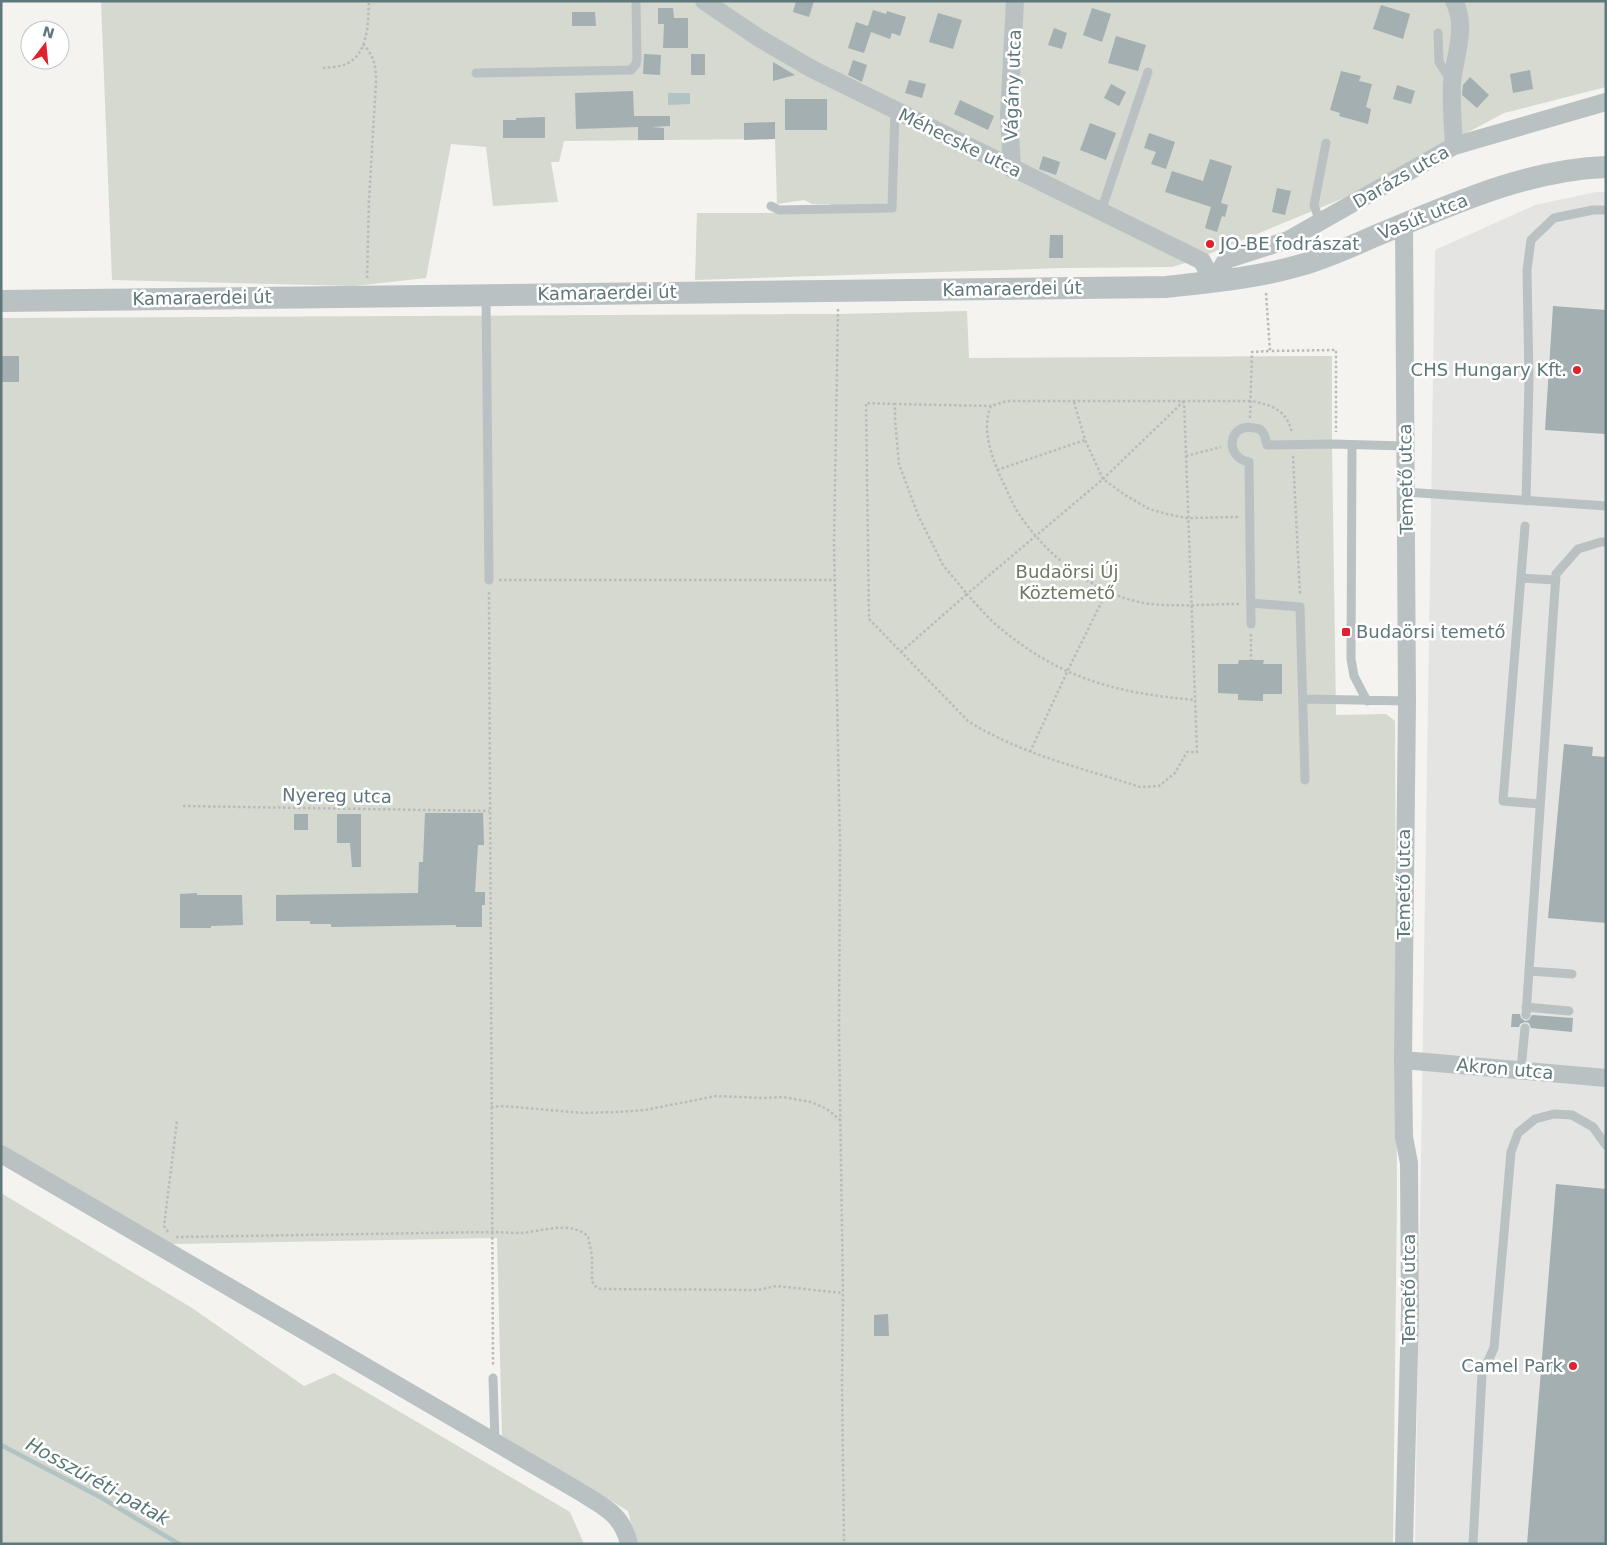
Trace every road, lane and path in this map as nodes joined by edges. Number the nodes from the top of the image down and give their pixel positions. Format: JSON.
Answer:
{"nodes":[{"id":1,"x":369,"y":1,"type":"edge"},
{"id":2,"x":636,"y":1,"type":"edge"},
{"id":3,"x":704,"y":1,"type":"edge"},
{"id":4,"x":1016,"y":1,"type":"edge"},
{"id":5,"x":1454,"y":1,"type":"edge"},
{"id":6,"x":1438,"y":33,"type":"dead end"},
{"id":7,"x":363,"y":44,"type":"junction"},
{"id":8,"x":323,"y":68,"type":"dead end"},
{"id":9,"x":1148,"y":72,"type":"dead end"},
{"id":10,"x":476,"y":73,"type":"dead end"},
{"id":11,"x":1452,"y":84,"type":"junction"},
{"id":12,"x":1606,"y":102,"type":"edge"},
{"id":13,"x":895,"y":111,"type":"junction"},
{"id":14,"x":1326,"y":143,"type":"dead end"},
{"id":15,"x":1454,"y":146,"type":"junction"},
{"id":16,"x":1606,"y":167,"type":"edge"},
{"id":17,"x":1012,"y":169,"type":"junction"},
{"id":18,"x":771,"y":206,"type":"dead end"},
{"id":19,"x":1101,"y":210,"type":"junction"},
{"id":20,"x":1606,"y":210,"type":"edge"},
{"id":21,"x":1320,"y":222,"type":"junction"},
{"id":22,"x":1404,"y":224,"type":"junction"},
{"id":23,"x":1265,"y":274,"type":"junction"},
{"id":24,"x":1213,"y":282,"type":"junction"},
{"id":25,"x":838,"y":290,"type":"junction"},
{"id":26,"x":486,"y":295,"type":"junction"},
{"id":27,"x":368,"y":296,"type":"junction"},
{"id":28,"x":1,"y":301,"type":"edge"},
{"id":29,"x":1270,"y":352,"type":"junction"},
{"id":30,"x":1251,"y":400,"type":"junction"},
{"id":31,"x":1184,"y":401,"type":"junction"},
{"id":32,"x":1074,"y":402,"type":"junction"},
{"id":33,"x":895,"y":404,"type":"junction"},
{"id":34,"x":991,"y":406,"type":"junction"},
{"id":35,"x":1250,"y":427,"type":"junction"},
{"id":36,"x":1085,"y":440,"type":"junction"},
{"id":37,"x":1232,"y":444,"type":"junction"},
{"id":38,"x":1292,"y":444,"type":"junction"},
{"id":39,"x":1336,"y":444,"type":"junction"},
{"id":40,"x":1352,"y":445,"type":"junction"},
{"id":41,"x":1405,"y":446,"type":"junction"},
{"id":42,"x":1186,"y":456,"type":"junction"},
{"id":43,"x":998,"y":470,"type":"junction"},
{"id":44,"x":1103,"y":479,"type":"junction"},
{"id":45,"x":1406,"y":492,"type":"junction"},
{"id":46,"x":1526,"y":501,"type":"junction"},
{"id":47,"x":1606,"y":506,"type":"edge"},
{"id":48,"x":1251,"y":516,"type":"junction"},
{"id":49,"x":1187,"y":518,"type":"junction"},
{"id":50,"x":1525,"y":526,"type":"dead end"},
{"id":51,"x":1036,"y":536,"type":"junction"},
{"id":52,"x":1606,"y":542,"type":"edge"},
{"id":53,"x":1521,"y":578,"type":"junction"},
{"id":54,"x":489,"y":580,"type":"junction"},
{"id":55,"x":836,"y":580,"type":"junction"},
{"id":56,"x":1556,"y":580,"type":"junction"},
{"id":57,"x":1107,"y":590,"type":"junction"},
{"id":58,"x":967,"y":594,"type":"junction"},
{"id":59,"x":1251,"y":604,"type":"junction"},
{"id":60,"x":1192,"y":605,"type":"junction"},
{"id":61,"x":1300,"y":607,"type":"junction"},
{"id":62,"x":1251,"y":624,"type":"joint"},
{"id":63,"x":901,"y":652,"type":"junction"},
{"id":64,"x":1251,"y":660,"type":"dead end"},
{"id":65,"x":1067,"y":672,"type":"junction"},
{"id":66,"x":1304,"y":699,"type":"junction"},
{"id":67,"x":1196,"y":700,"type":"junction"},
{"id":68,"x":1367,"y":700,"type":"junction"},
{"id":69,"x":1407,"y":701,"type":"junction"},
{"id":70,"x":1030,"y":752,"type":"junction"},
{"id":71,"x":1305,"y":780,"type":"dead end"},
{"id":72,"x":1540,"y":804,"type":"junction"},
{"id":73,"x":184,"y":806,"type":"dead end"},
{"id":74,"x":490,"y":811,"type":"junction"},
{"id":75,"x":1529,"y":971,"type":"junction"},
{"id":76,"x":1572,"y":974,"type":"dead end"},
{"id":77,"x":1569,"y":1011,"type":"dead end"},
{"id":78,"x":1525,"y":1028,"type":"dead end"},
{"id":79,"x":1403,"y":1060,"type":"junction"},
{"id":80,"x":1521,"y":1069,"type":"junction"},
{"id":81,"x":1606,"y":1078,"type":"edge"},
{"id":82,"x":491,"y":1107,"type":"junction"},
{"id":83,"x":840,"y":1120,"type":"junction"},
{"id":84,"x":177,"y":1121,"type":"dead end"},
{"id":85,"x":1606,"y":1145,"type":"edge"},
{"id":86,"x":1,"y":1154,"type":"edge"},
{"id":87,"x":492,"y":1232,"type":"junction"},
{"id":88,"x":843,"y":1292,"type":"junction"},
{"id":89,"x":493,"y":1378,"type":"joint"},
{"id":90,"x":494,"y":1442,"type":"junction"},
{"id":91,"x":629,"y":1544,"type":"edge"},
{"id":92,"x":844,"y":1544,"type":"edge"},
{"id":93,"x":1404,"y":1544,"type":"edge"},
{"id":94,"x":1474,"y":1544,"type":"edge"}],
"edges":[{"from":1,"to":7,"type":"path"},
{"from":2,"to":10,"type":"lane"},
{"from":3,"to":13,"type":"street","name":"Méhecske utca"},
{"from":4,"to":17,"type":"street","name":"Vágány utca"},
{"from":5,"to":11,"type":"street"},
{"from":6,"to":11,"type":"lane"},
{"from":7,"to":8,"type":"path"},
{"from":7,"to":27,"type":"path"},
{"from":9,"to":19,"type":"lane"},
{"from":11,"to":15,"type":"street"},
{"from":12,"to":15,"type":"street","name":"Darázs utca"},
{"from":13,"to":17,"type":"street","name":"Méhecske utca"},
{"from":13,"to":18,"type":"lane"},
{"from":14,"to":21,"type":"lane"},
{"from":15,"to":21,"type":"street","name":"Darázs utca"},
{"from":16,"to":22,"type":"street","name":"Vasút utca"},
{"from":17,"to":19,"type":"street","name":"Méhecske utca"},
{"from":19,"to":24,"type":"street","name":"Méhecske utca"},
{"from":20,"to":46,"type":"lane"},
{"from":21,"to":24,"type":"street","name":"Darázs utca"},
{"from":22,"to":23,"type":"street","name":"Vasút utca"},
{"from":22,"to":41,"type":"street","name":"Temető utca"},
{"from":23,"to":24,"type":"street","name":"Vasút utca"},
{"from":23,"to":29,"type":"path"},
{"from":24,"to":25,"type":"street","name":"Kamaraerdei út"},
{"from":25,"to":26,"type":"street","name":"Kamaraerdei út"},
{"from":25,"to":55,"type":"path"},
{"from":26,"to":27,"type":"street","name":"Kamaraerdei út"},
{"from":26,"to":54,"type":"lane"},
{"from":27,"to":28,"type":"street","name":"Kamaraerdei út"},
{"from":29,"to":30,"type":"path"},
{"from":29,"to":39,"type":"path"},
{"from":30,"to":31,"type":"path"},
{"from":30,"to":35,"type":"path"},
{"from":30,"to":38,"type":"path"},
{"from":31,"to":32,"type":"path"},
{"from":31,"to":42,"type":"path"},
{"from":31,"to":44,"type":"path"},
{"from":32,"to":34,"type":"path"},
{"from":32,"to":36,"type":"path"},
{"from":33,"to":34,"type":"path"},
{"from":33,"to":58,"type":"path"},
{"from":33,"to":63,"type":"path"},
{"from":34,"to":43,"type":"path"},
{"from":35,"to":37,"type":"lane"},
{"from":35,"to":38,"type":"lane"},
{"from":36,"to":43,"type":"path"},
{"from":36,"to":44,"type":"path"},
{"from":37,"to":42,"type":"path"},
{"from":37,"to":48,"type":"lane"},
{"from":38,"to":39,"type":"lane"},
{"from":38,"to":61,"type":"path"},
{"from":39,"to":40,"type":"lane"},
{"from":40,"to":41,"type":"lane"},
{"from":40,"to":68,"type":"lane"},
{"from":41,"to":45,"type":"street","name":"Temető utca"},
{"from":42,"to":49,"type":"path"},
{"from":43,"to":51,"type":"path"},
{"from":44,"to":49,"type":"path"},
{"from":44,"to":51,"type":"path"},
{"from":45,"to":46,"type":"lane"},
{"from":45,"to":69,"type":"street","name":"Temető utca"},
{"from":46,"to":47,"type":"lane"},
{"from":48,"to":49,"type":"path"},
{"from":48,"to":59,"type":"lane"},
{"from":49,"to":60,"type":"path"},
{"from":50,"to":53,"type":"lane"},
{"from":51,"to":57,"type":"path"},
{"from":51,"to":58,"type":"path"},
{"from":52,"to":56,"type":"lane"},
{"from":53,"to":56,"type":"lane"},
{"from":53,"to":72,"type":"lane"},
{"from":54,"to":55,"type":"path"},
{"from":54,"to":74,"type":"path"},
{"from":55,"to":83,"type":"path"},
{"from":56,"to":72,"type":"lane"},
{"from":57,"to":60,"type":"path"},
{"from":57,"to":65,"type":"path"},
{"from":58,"to":63,"type":"path"},
{"from":58,"to":65,"type":"path"},
{"from":59,"to":60,"type":"path"},
{"from":59,"to":61,"type":"lane"},
{"from":59,"to":62,"type":"lane"},
{"from":60,"to":67,"type":"path"},
{"from":61,"to":66,"type":"lane"},
{"from":62,"to":64,"type":"path"},
{"from":63,"to":70,"type":"path"},
{"from":65,"to":67,"type":"path"},
{"from":65,"to":70,"type":"path"},
{"from":66,"to":68,"type":"lane"},
{"from":66,"to":71,"type":"lane"},
{"from":67,"to":70,"type":"path"},
{"from":68,"to":69,"type":"lane"},
{"from":69,"to":79,"type":"street","name":"Temető utca"},
{"from":72,"to":75,"type":"lane"},
{"from":73,"to":74,"type":"path","name":"Nyereg utca"},
{"from":74,"to":82,"type":"path"},
{"from":75,"to":76,"type":"lane"},
{"from":75,"to":77,"type":"lane"},
{"from":78,"to":80,"type":"lane"},
{"from":79,"to":80,"type":"street","name":"Akron utca"},
{"from":79,"to":93,"type":"street","name":"Temető utca"},
{"from":80,"to":81,"type":"street","name":"Akron utca"},
{"from":82,"to":83,"type":"path"},
{"from":82,"to":87,"type":"path"},
{"from":83,"to":88,"type":"path"},
{"from":84,"to":87,"type":"path"},
{"from":85,"to":94,"type":"lane"},
{"from":86,"to":90,"type":"street"},
{"from":87,"to":88,"type":"path"},
{"from":87,"to":89,"type":"path"},
{"from":88,"to":92,"type":"path"},
{"from":89,"to":90,"type":"lane"},
{"from":90,"to":91,"type":"street"}]}
